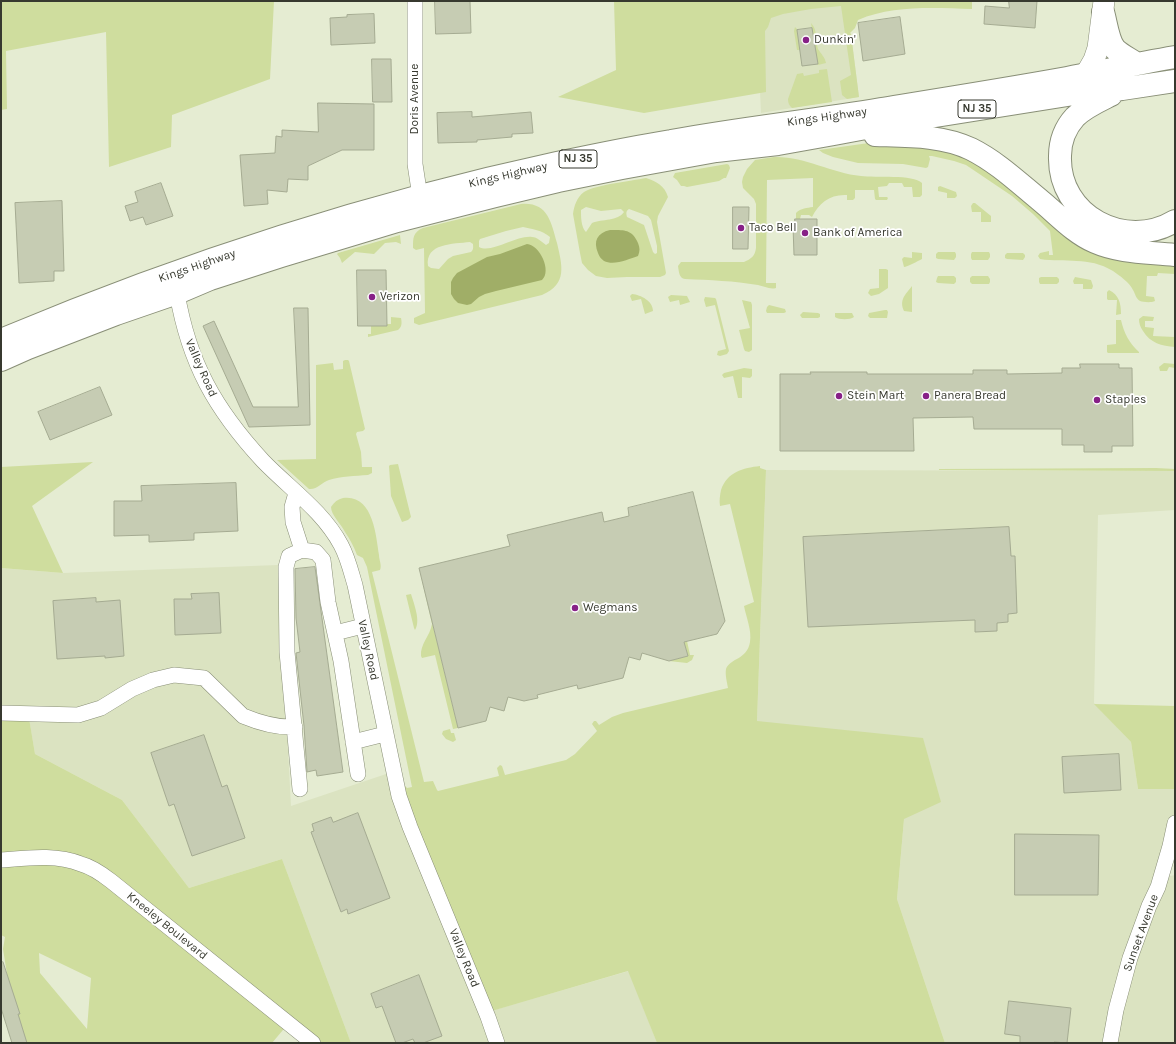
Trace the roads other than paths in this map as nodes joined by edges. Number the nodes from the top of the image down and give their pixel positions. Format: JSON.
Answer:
{"nodes":[{"id":1,"x":415,"y":1,"type":"edge"},
{"id":2,"x":1103,"y":6,"type":"edge"},
{"id":3,"x":1175,"y":57,"type":"edge"},
{"id":4,"x":1137,"y":64,"type":"junction"},
{"id":5,"x":1086,"y":74,"type":"junction"},
{"id":6,"x":1175,"y":81,"type":"edge"},
{"id":7,"x":1122,"y":89,"type":"junction"},
{"id":8,"x":834,"y":134,"type":"junction"},
{"id":9,"x":420,"y":197,"type":"junction"},
{"id":10,"x":1175,"y":221,"type":"edge"},
{"id":11,"x":1175,"y":255,"type":"edge"},
{"id":12,"x":177,"y":293,"type":"junction"},
{"id":13,"x":1,"y":340,"type":"edge"},
{"id":14,"x":1,"y":360,"type":"edge"},
{"id":15,"x":296,"y":493,"type":"junction"},
{"id":16,"x":302,"y":550,"type":"junction"},
{"id":17,"x":363,"y":626,"type":"junction"},
{"id":18,"x":335,"y":632,"type":"junction"},
{"id":19,"x":1,"y":713,"type":"edge"},
{"id":20,"x":295,"y":727,"type":"junction"},
{"id":21,"x":385,"y":734,"type":"junction"},
{"id":22,"x":353,"y":742,"type":"junction"},
{"id":23,"x":358,"y":774,"type":"dead end"},
{"id":24,"x":300,"y":789,"type":"dead end"},
{"id":25,"x":1175,"y":823,"type":"edge"},
{"id":26,"x":1,"y":859,"type":"edge"},
{"id":27,"x":313,"y":1043,"type":"edge"},
{"id":28,"x":497,"y":1043,"type":"edge"},
{"id":29,"x":1110,"y":1043,"type":"edge"}],
"edges":[{"from":1,"to":9,"type":"street","name":"Doris Avenue"},
{"from":2,"to":4,"type":"main road"},
{"from":2,"to":5,"type":"street"},
{"from":3,"to":4,"type":"main road","name":"Kings Highway","number":"NJ 35"},
{"from":4,"to":5,"type":"main road","name":"Kings Highway","number":"NJ 35"},
{"from":5,"to":9,"type":"main road","name":"Kings Highway","number":"NJ 35"},
{"from":6,"to":7,"type":"main road","name":"Kings Highway","number":"NJ 35"},
{"from":7,"to":8,"type":"main road","name":"Kings Highway","number":"NJ 35"},
{"from":7,"to":10,"type":"main road"},
{"from":8,"to":11,"type":"main road"},
{"from":8,"to":12,"type":"main road","name":"Kings Highway","number":"NJ 35"},
{"from":9,"to":13,"type":"main road","name":"Kings Highway","number":"NJ 35"},
{"from":12,"to":14,"type":"main road","name":"Kings Highway","number":"NJ 35"},
{"from":12,"to":15,"type":"street","name":"Valley Road"},
{"from":15,"to":16,"type":"street"},
{"from":15,"to":17,"type":"street","name":"Valley Road"},
{"from":16,"to":18,"type":"street"},
{"from":16,"to":20,"type":"street"},
{"from":17,"to":18,"type":"street"},
{"from":17,"to":21,"type":"street","name":"Valley Road"},
{"from":18,"to":22,"type":"street"},
{"from":19,"to":20,"type":"street"},
{"from":20,"to":24,"type":"street"},
{"from":21,"to":22,"type":"street"},
{"from":21,"to":28,"type":"street","name":"Valley Road"},
{"from":22,"to":23,"type":"street"},
{"from":25,"to":29,"type":"street","name":"Sunset Avenue"},
{"from":26,"to":27,"type":"street","name":"Kneeley Boulevard"}]}
